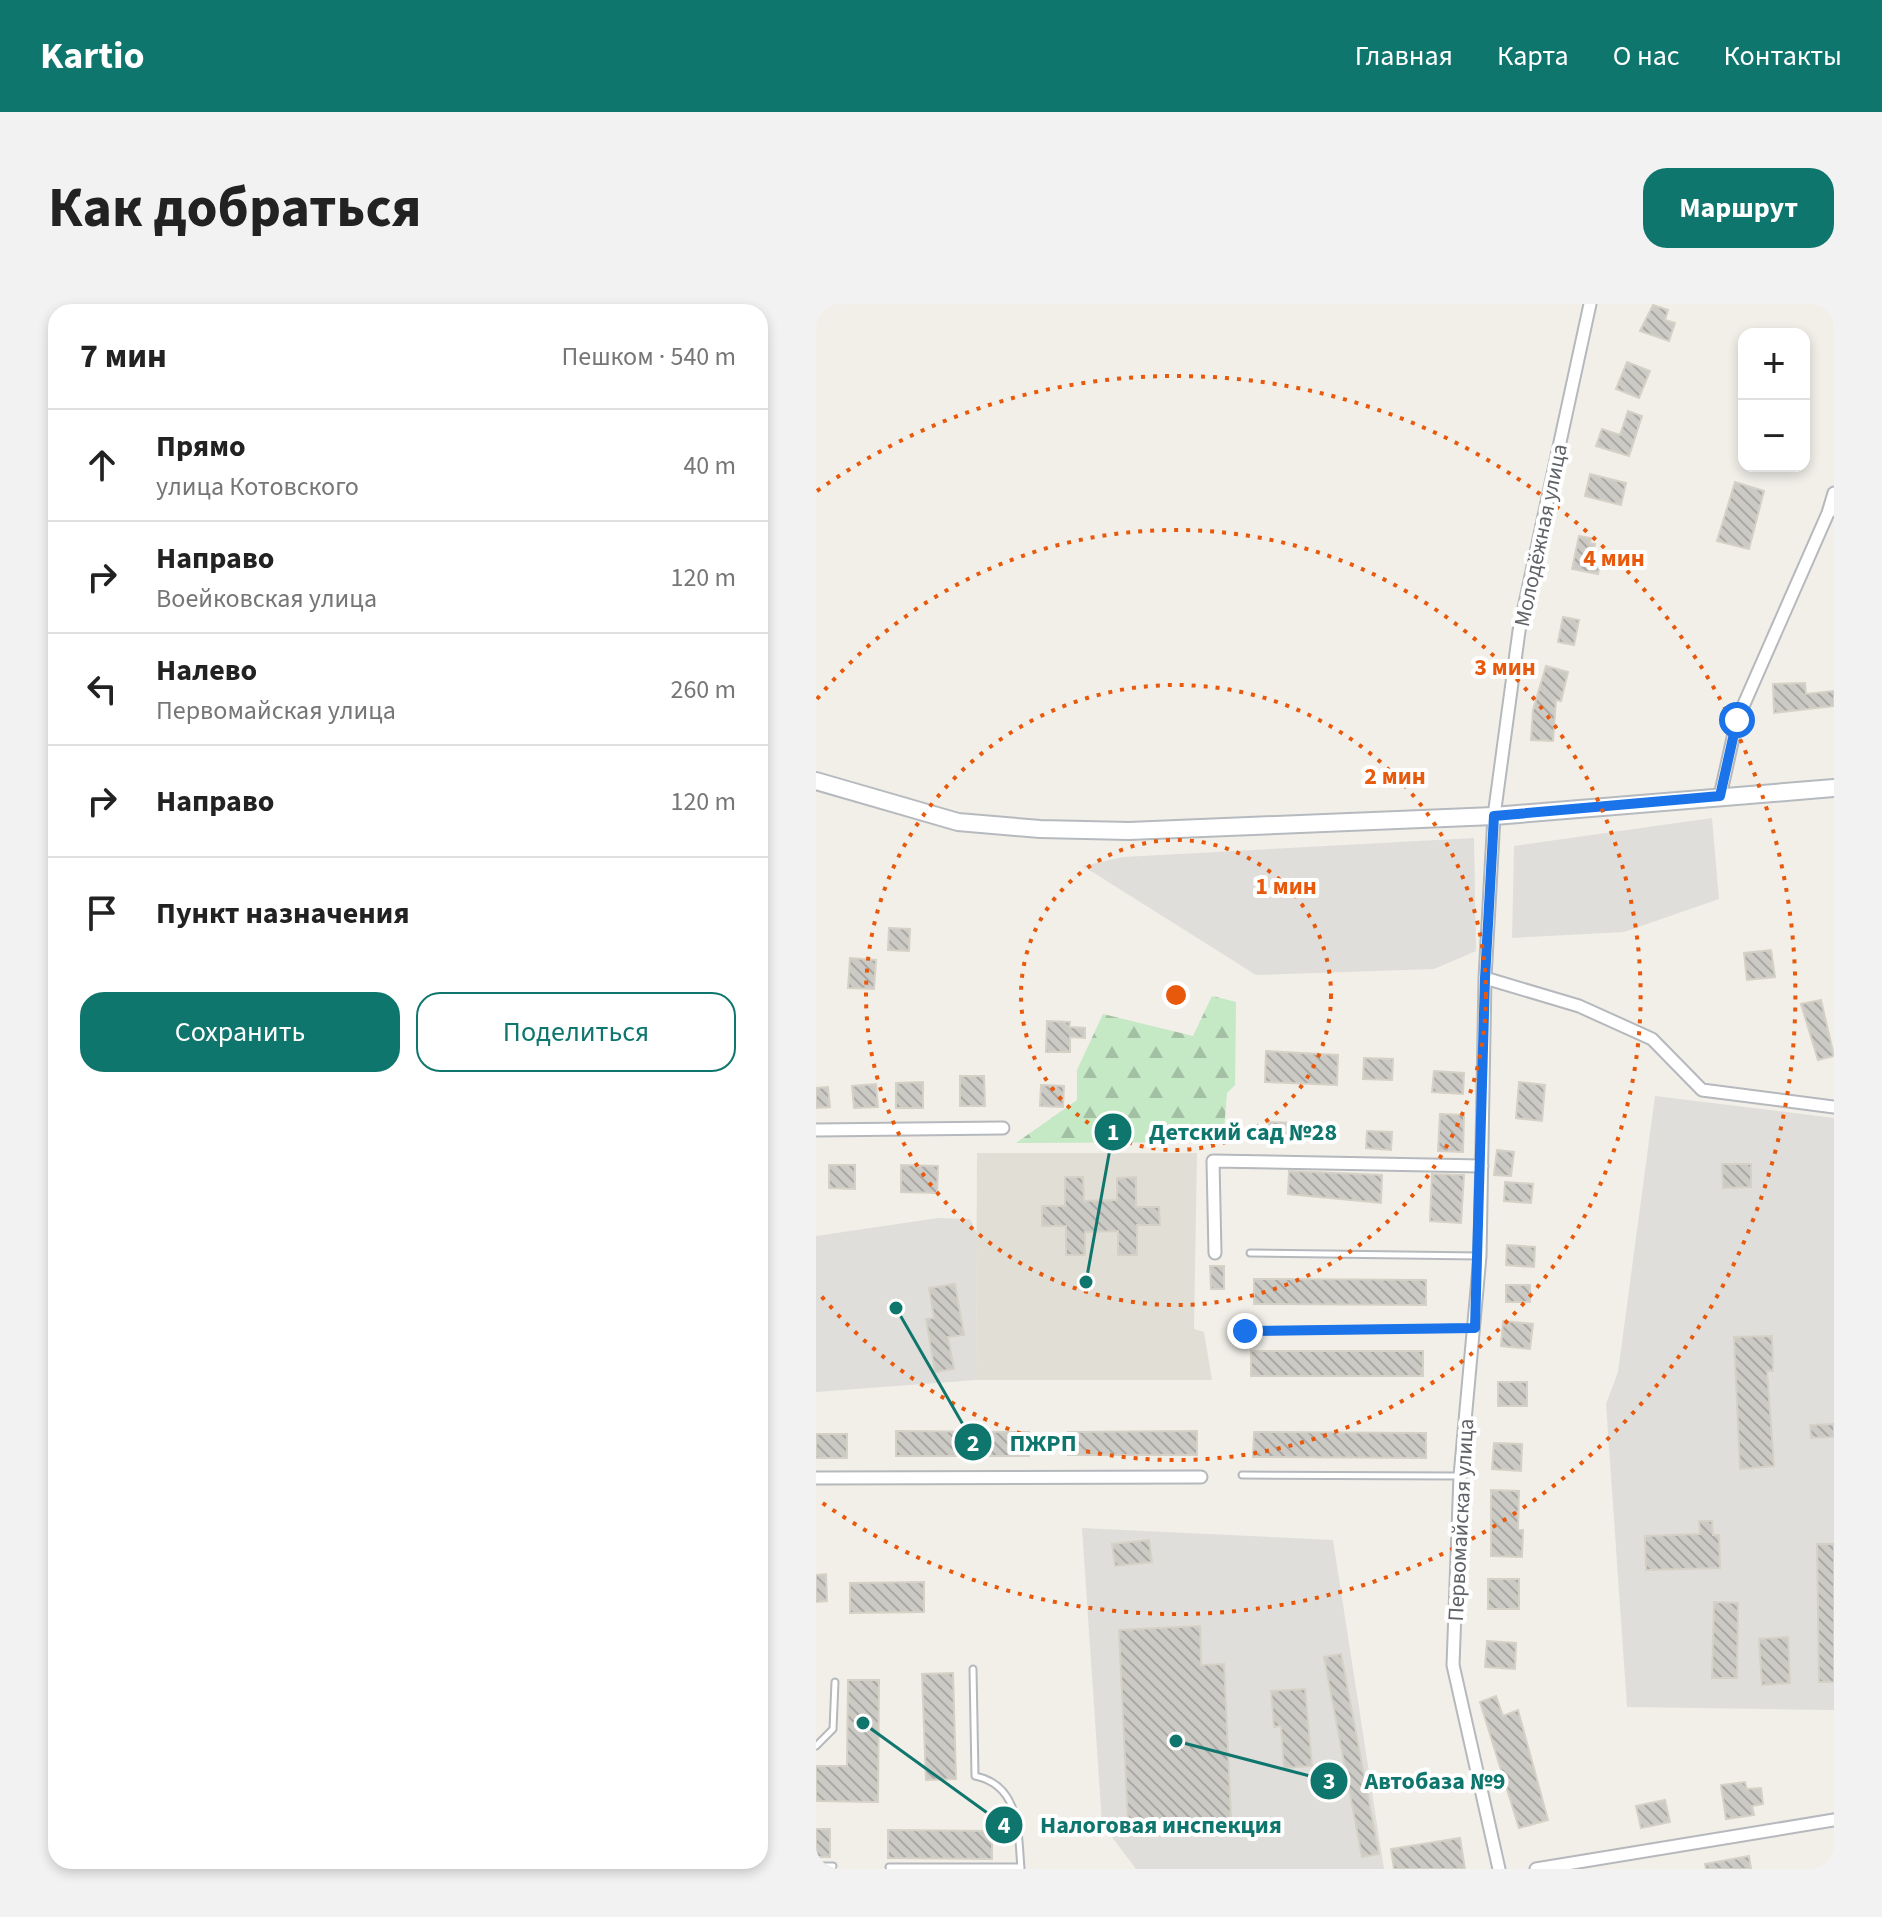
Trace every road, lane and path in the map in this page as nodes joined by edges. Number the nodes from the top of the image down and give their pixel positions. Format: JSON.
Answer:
{"nodes":[{"id":1,"x":1590,"y":304,"type":"edge"},
{"id":2,"x":1834,"y":493,"type":"edge"},
{"id":3,"x":1831,"y":511,"type":"edge"},
{"id":4,"x":816,"y":781,"type":"edge"},
{"id":5,"x":1834,"y":788,"type":"edge"},
{"id":6,"x":1720,"y":796,"type":"junction"},
{"id":7,"x":1494,"y":816,"type":"junction"},
{"id":8,"x":1485,"y":978,"type":"junction"},
{"id":9,"x":1834,"y":1107,"type":"edge"},
{"id":10,"x":1003,"y":1128,"type":"dead end"},
{"id":11,"x":816,"y":1130,"type":"edge"},
{"id":12,"x":1482,"y":1166,"type":"junction"},
{"id":13,"x":1215,"y":1253,"type":"dead end"},
{"id":14,"x":1250,"y":1253,"type":"dead end"},
{"id":15,"x":1480,"y":1256,"type":"junction"},
{"id":16,"x":1475,"y":1328,"type":"junction"},
{"id":17,"x":1245,"y":1331,"type":"dead end"},
{"id":18,"x":1242,"y":1475,"type":"dead end"},
{"id":19,"x":1460,"y":1476,"type":"junction"},
{"id":20,"x":1201,"y":1477,"type":"dead end"},
{"id":21,"x":816,"y":1478,"type":"edge"},
{"id":22,"x":973,"y":1669,"type":"dead end"},
{"id":23,"x":835,"y":1682,"type":"dead end"},
{"id":24,"x":816,"y":1746,"type":"edge"},
{"id":25,"x":1834,"y":1820,"type":"edge"},
{"id":26,"x":816,"y":1866,"type":"edge"},
{"id":27,"x":833,"y":1866,"type":"dead end"},
{"id":28,"x":889,"y":1867,"type":"edge"},
{"id":29,"x":1021,"y":1868,"type":"edge"},
{"id":30,"x":1499,"y":1869,"type":"edge"},
{"id":31,"x":1536,"y":1869,"type":"edge"}],
"edges":[{"from":1,"to":7,"type":"street","name":"Молодёжная улица"},
{"from":2,"to":3,"type":"street"},
{"from":3,"to":6,"type":"street"},
{"from":4,"to":7,"type":"main road"},
{"from":5,"to":6,"type":"main road"},
{"from":6,"to":7,"type":"main road"},
{"from":7,"to":8,"type":"street","name":"Первомайская улица"},
{"from":8,"to":9,"type":"street"},
{"from":8,"to":12,"type":"street","name":"Первомайская улица"},
{"from":10,"to":11,"type":"street"},
{"from":12,"to":13,"type":"street"},
{"from":12,"to":15,"type":"street","name":"Первомайская улица"},
{"from":14,"to":15,"type":"lane"},
{"from":15,"to":16,"type":"street","name":"Первомайская улица"},
{"from":16,"to":17,"type":"lane"},
{"from":16,"to":19,"type":"street","name":"Первомайская улица"},
{"from":18,"to":19,"type":"lane"},
{"from":19,"to":30,"type":"street","name":"Первомайская улица"},
{"from":20,"to":21,"type":"street"},
{"from":22,"to":29,"type":"lane"},
{"from":23,"to":24,"type":"lane"},
{"from":25,"to":31,"type":"street"},
{"from":26,"to":27,"type":"lane"},
{"from":28,"to":29,"type":"lane"}]}
